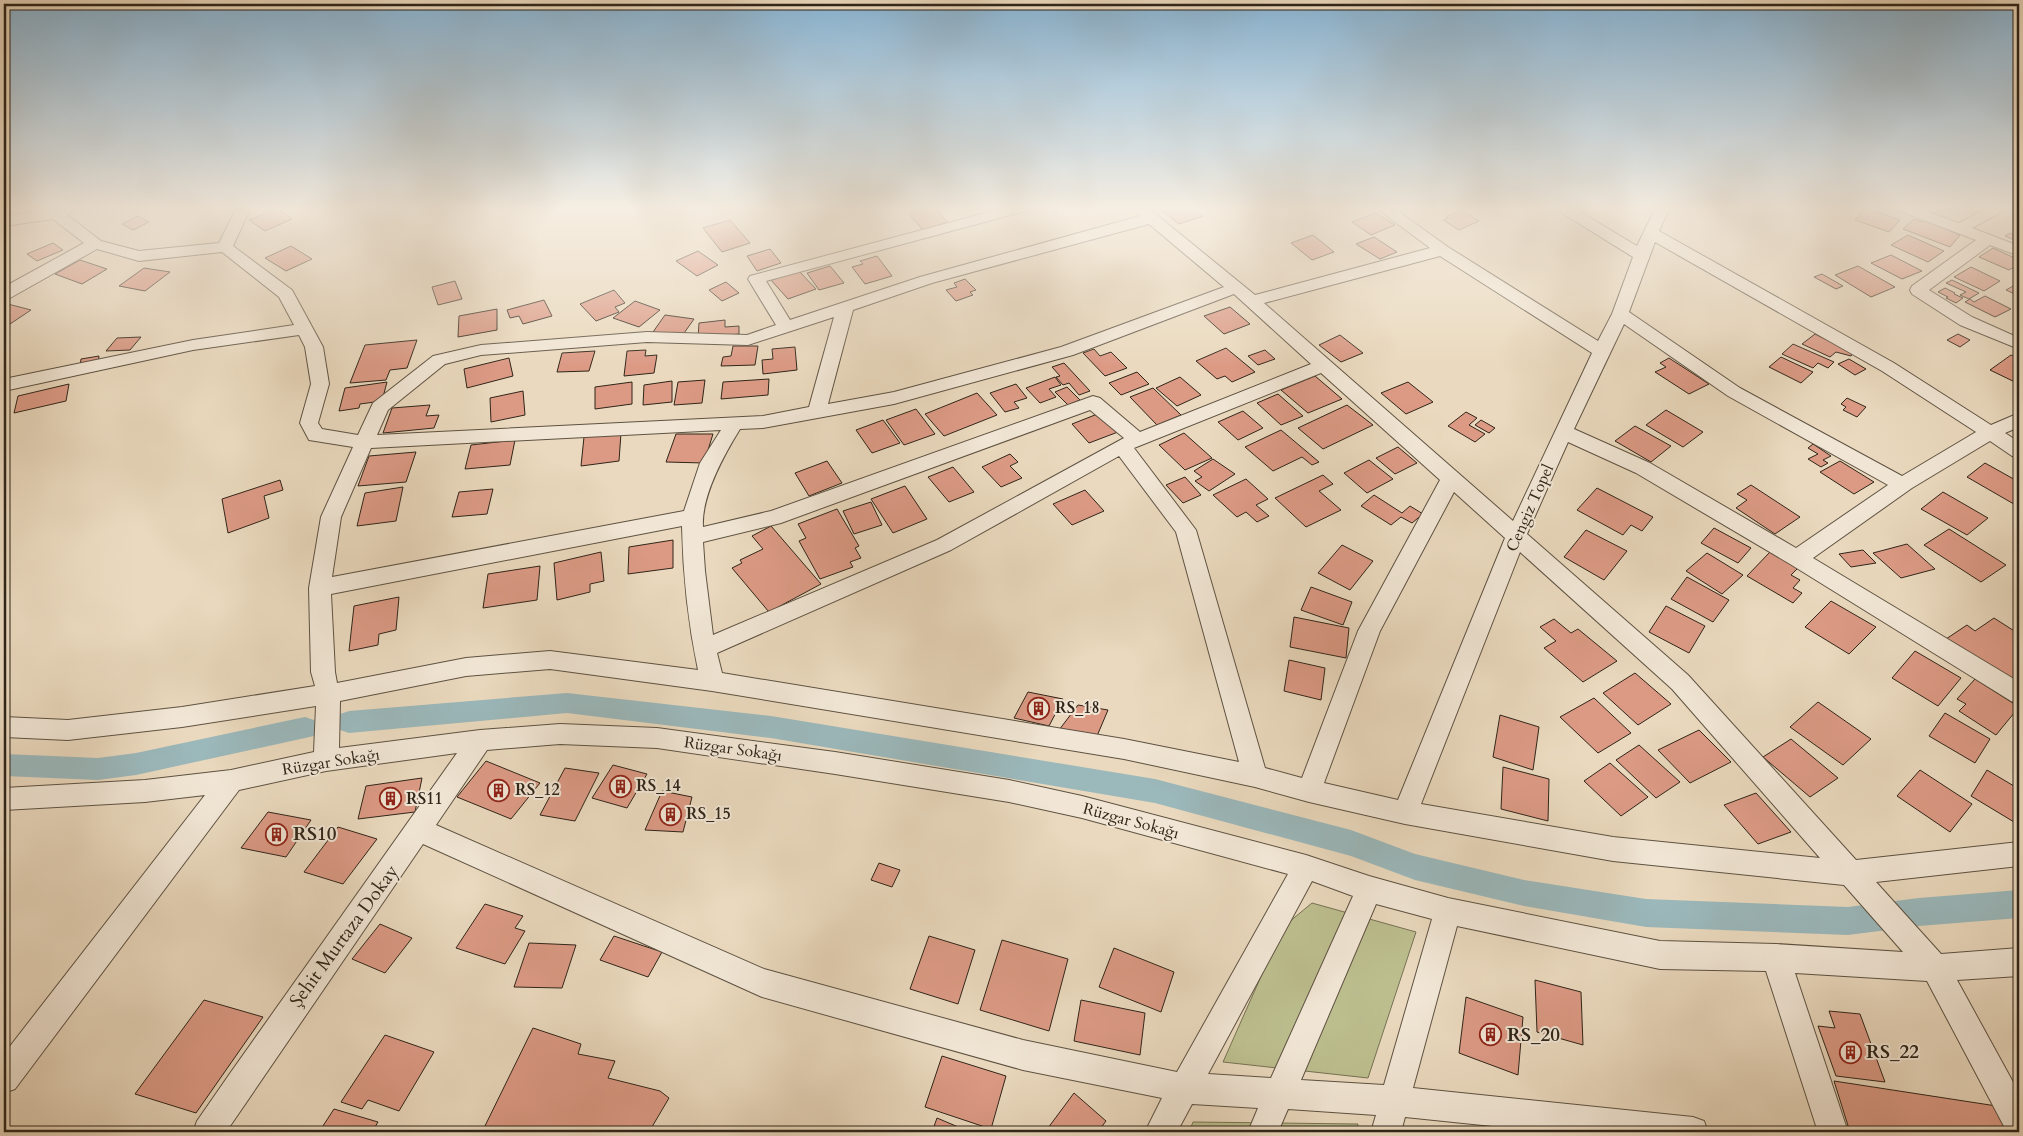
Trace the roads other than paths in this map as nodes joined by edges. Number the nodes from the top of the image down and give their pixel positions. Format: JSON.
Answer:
{"nodes":[{"id":1,"x":67,"y":260,"type":"edge"},
{"id":2,"x":242,"y":260,"type":"edge"},
{"id":3,"x":827,"y":260,"type":"edge"},
{"id":4,"x":990,"y":260,"type":"edge"},
{"id":5,"x":1202,"y":260,"type":"edge"},
{"id":6,"x":1398,"y":260,"type":"edge"},
{"id":7,"x":1458,"y":260,"type":"edge"},
{"id":8,"x":1640,"y":260,"type":"edge"},
{"id":9,"x":1698,"y":260,"type":"edge"},
{"id":10,"x":1959,"y":260,"type":"edge"},
{"id":11,"x":4,"y":294,"type":"edge"},
{"id":12,"x":1244,"y":295,"type":"junction"},
{"id":13,"x":845,"y":308,"type":"junction"},
{"id":14,"x":1620,"y":314,"type":"junction"},
{"id":15,"x":786,"y":328,"type":"junction"},
{"id":16,"x":305,"y":329,"type":"junction"},
{"id":17,"x":2019,"y":344,"type":"edge"},
{"id":18,"x":1602,"y":352,"type":"junction"},
{"id":19,"x":1324,"y":365,"type":"junction"},
{"id":20,"x":4,"y":385,"type":"edge"},
{"id":21,"x":817,"y":412,"type":"junction"},
{"id":22,"x":2019,"y":419,"type":"edge"},
{"id":23,"x":735,"y":423,"type":"junction"},
{"id":24,"x":1563,"y":432,"type":"junction"},
{"id":25,"x":1990,"y":432,"type":"junction"},
{"id":26,"x":365,"y":442,"type":"junction"},
{"id":27,"x":1130,"y":443,"type":"junction"},
{"id":28,"x":2019,"y":451,"type":"edge"},
{"id":29,"x":1451,"y":478,"type":"junction"},
{"id":30,"x":1902,"y":484,"type":"junction"},
{"id":31,"x":692,"y":527,"type":"junction"},
{"id":32,"x":1516,"y":536,"type":"junction"},
{"id":33,"x":1797,"y":558,"type":"junction"},
{"id":34,"x":320,"y":588,"type":"junction"},
{"id":35,"x":705,"y":648,"type":"junction"},
{"id":36,"x":712,"y":681,"type":"junction"},
{"id":37,"x":328,"y":694,"type":"junction"},
{"id":38,"x":2019,"y":694,"type":"edge"},
{"id":39,"x":4,"y":727,"type":"edge"},
{"id":40,"x":480,"y":740,"type":"junction"},
{"id":41,"x":326,"y":760,"type":"junction"},
{"id":42,"x":1255,"y":776,"type":"junction"},
{"id":43,"x":230,"y":781,"type":"junction"},
{"id":44,"x":1310,"y":791,"type":"junction"},
{"id":45,"x":4,"y":799,"type":"edge"},
{"id":46,"x":1405,"y":813,"type":"junction"},
{"id":47,"x":420,"y":830,"type":"junction"},
{"id":48,"x":2019,"y":854,"type":"edge"},
{"id":49,"x":1306,"y":867,"type":"junction"},
{"id":50,"x":1848,"y":873,"type":"junction"},
{"id":51,"x":1369,"y":889,"type":"junction"},
{"id":52,"x":1448,"y":911,"type":"junction"},
{"id":53,"x":1776,"y":958,"type":"junction"},
{"id":54,"x":2019,"y":962,"type":"edge"},
{"id":55,"x":1934,"y":968,"type":"junction"},
{"id":56,"x":4,"y":1078,"type":"edge"},
{"id":57,"x":1184,"y":1088,"type":"junction"},
{"id":58,"x":1279,"y":1094,"type":"junction"},
{"id":59,"x":1395,"y":1101,"type":"junction"},
{"id":60,"x":2019,"y":1123,"type":"edge"},
{"id":61,"x":208,"y":1132,"type":"edge"},
{"id":62,"x":1160,"y":1132,"type":"edge"},
{"id":63,"x":1263,"y":1132,"type":"edge"},
{"id":64,"x":1386,"y":1132,"type":"edge"},
{"id":65,"x":1693,"y":1132,"type":"edge"},
{"id":66,"x":1833,"y":1132,"type":"edge"}],
"edges":[{"from":1,"to":11,"type":"street"},
{"from":2,"to":16,"type":"street"},
{"from":3,"to":15,"type":"street"},
{"from":4,"to":13,"type":"street"},
{"from":5,"to":12,"type":"street"},
{"from":6,"to":12,"type":"street"},
{"from":7,"to":18,"type":"street"},
{"from":8,"to":14,"type":"street","name":"Cengiz Topel"},
{"from":9,"to":25,"type":"street"},
{"from":10,"to":17,"type":"street"},
{"from":12,"to":19,"type":"street"},
{"from":12,"to":21,"type":"street"},
{"from":13,"to":15,"type":"street"},
{"from":13,"to":21,"type":"street"},
{"from":14,"to":18,"type":"street","name":"Cengiz Topel"},
{"from":14,"to":30,"type":"street"},
{"from":15,"to":26,"type":"street"},
{"from":16,"to":20,"type":"street"},
{"from":16,"to":26,"type":"street"},
{"from":18,"to":24,"type":"street","name":"Cengiz Topel"},
{"from":19,"to":27,"type":"street"},
{"from":19,"to":29,"type":"street"},
{"from":21,"to":23,"type":"street"},
{"from":22,"to":25,"type":"street"},
{"from":23,"to":26,"type":"street"},
{"from":23,"to":31,"type":"street"},
{"from":24,"to":32,"type":"street","name":"Cengiz Topel"},
{"from":24,"to":33,"type":"street"},
{"from":25,"to":28,"type":"street"},
{"from":25,"to":30,"type":"street"},
{"from":26,"to":34,"type":"street"},
{"from":27,"to":31,"type":"street"},
{"from":27,"to":35,"type":"street"},
{"from":27,"to":42,"type":"street"},
{"from":29,"to":32,"type":"street"},
{"from":29,"to":44,"type":"street"},
{"from":30,"to":33,"type":"street"},
{"from":31,"to":34,"type":"street"},
{"from":31,"to":35,"type":"street"},
{"from":32,"to":46,"type":"street","name":"Cengiz Topel"},
{"from":32,"to":50,"type":"street"},
{"from":33,"to":38,"type":"street"},
{"from":34,"to":37,"type":"street"},
{"from":35,"to":36,"type":"street"},
{"from":36,"to":37,"type":"street"},
{"from":36,"to":42,"type":"street"},
{"from":37,"to":39,"type":"street"},
{"from":37,"to":41,"type":"street"},
{"from":40,"to":41,"type":"street","name":"Rüzgar Sokağı"},
{"from":40,"to":47,"type":"street","name":"Şehit Murtaza Dokay"},
{"from":40,"to":49,"type":"street","name":"Rüzgar Sokağı"},
{"from":41,"to":43,"type":"street","name":"Rüzgar Sokağı"},
{"from":42,"to":44,"type":"street"},
{"from":43,"to":45,"type":"street","name":"Rüzgar Sokağı"},
{"from":43,"to":56,"type":"street"},
{"from":44,"to":46,"type":"street"},
{"from":46,"to":50,"type":"street"},
{"from":47,"to":57,"type":"street"},
{"from":47,"to":61,"type":"street","name":"Şehit Murtaza Dokay"},
{"from":48,"to":50,"type":"street"},
{"from":49,"to":51,"type":"street","name":"Rüzgar Sokağı"},
{"from":49,"to":57,"type":"street"},
{"from":50,"to":55,"type":"street"},
{"from":51,"to":52,"type":"street","name":"Rüzgar Sokağı"},
{"from":51,"to":58,"type":"street"},
{"from":52,"to":53,"type":"street","name":"Rüzgar Sokağı"},
{"from":52,"to":59,"type":"street"},
{"from":53,"to":55,"type":"street","name":"Rüzgar Sokağı"},
{"from":53,"to":66,"type":"street"},
{"from":54,"to":55,"type":"street","name":"Rüzgar Sokağı"},
{"from":55,"to":60,"type":"street"},
{"from":57,"to":58,"type":"street"},
{"from":57,"to":62,"type":"street"},
{"from":58,"to":59,"type":"street"},
{"from":58,"to":63,"type":"street"},
{"from":59,"to":64,"type":"street"},
{"from":59,"to":65,"type":"street"}]}
